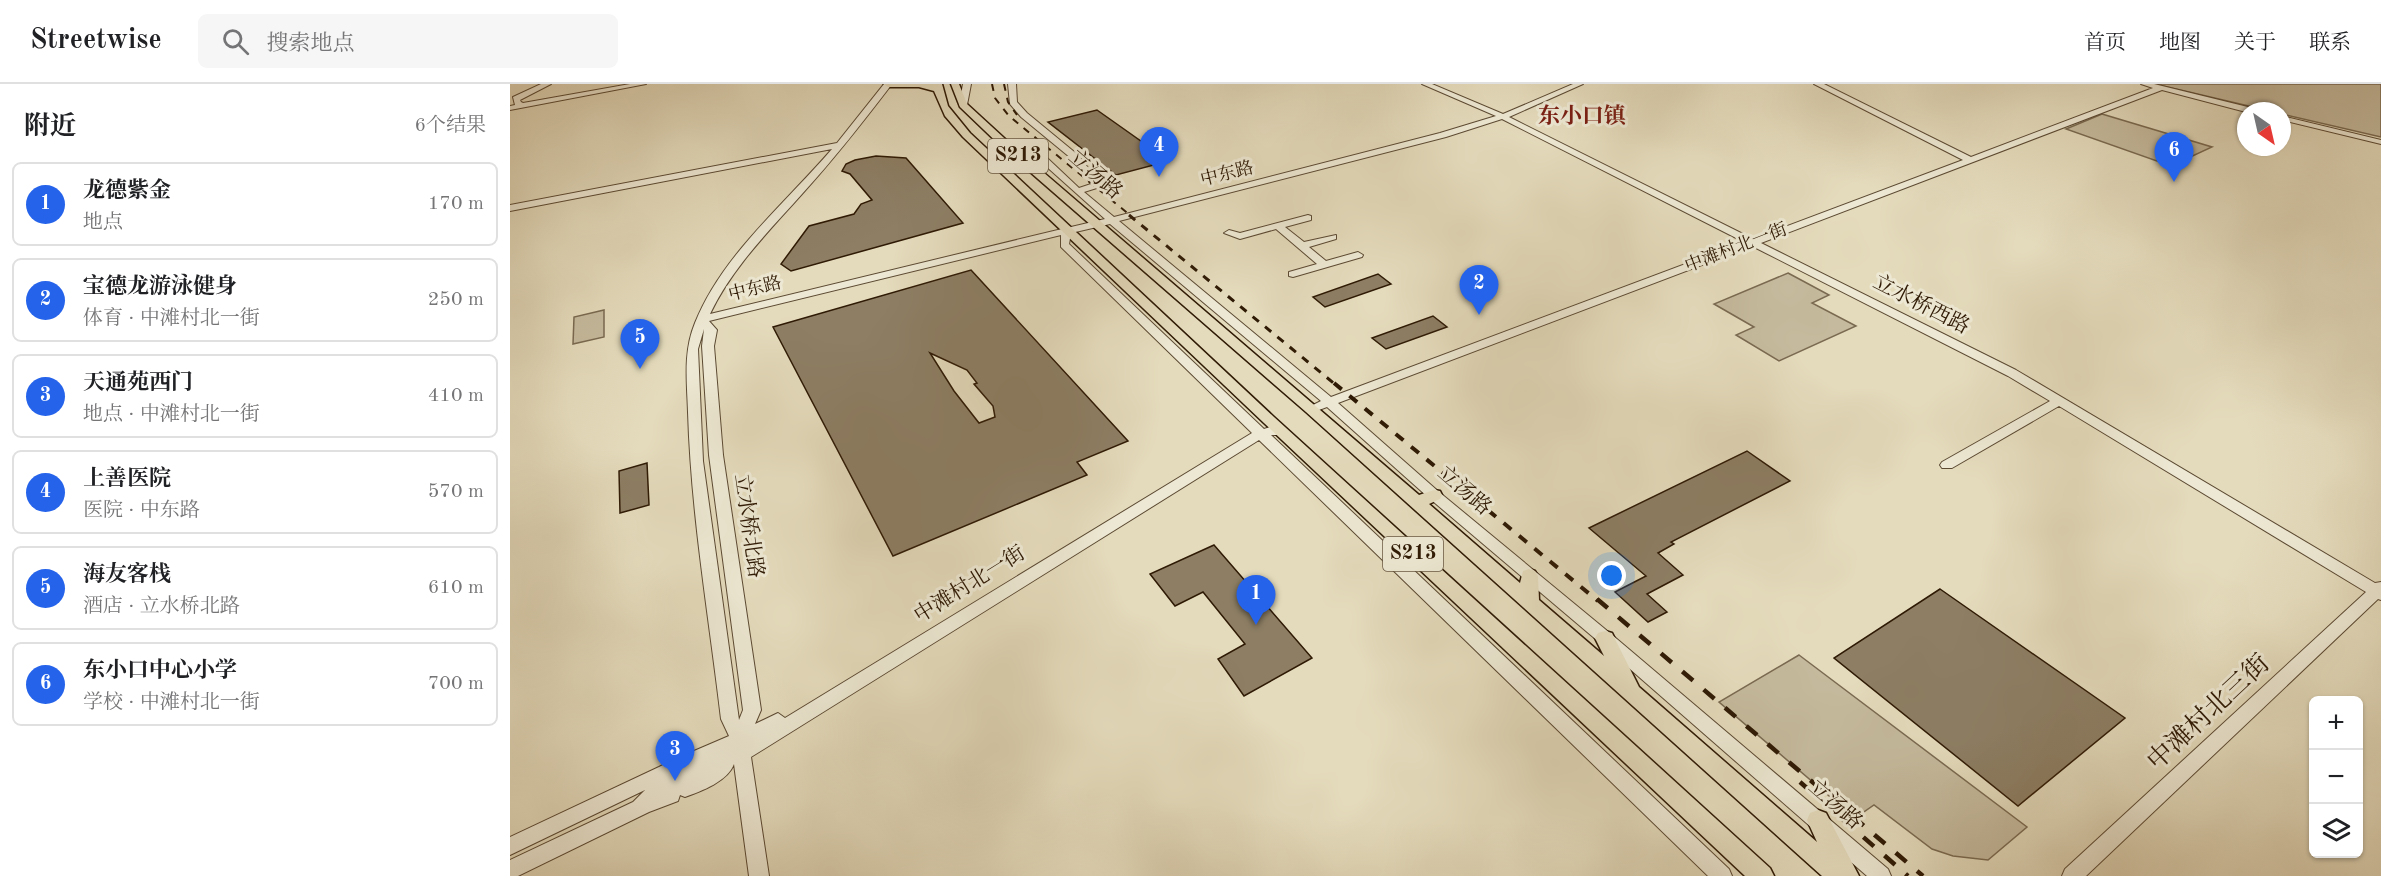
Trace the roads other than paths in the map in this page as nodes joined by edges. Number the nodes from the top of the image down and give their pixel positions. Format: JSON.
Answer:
{"nodes":[{"id":1,"x":547,"y":84,"type":"edge"},
{"id":2,"x":642,"y":84,"type":"edge"},
{"id":3,"x":888,"y":84,"type":"edge"},
{"id":4,"x":955,"y":84,"type":"edge"},
{"id":5,"x":967,"y":84,"type":"edge"},
{"id":6,"x":1012,"y":84,"type":"edge"},
{"id":7,"x":1426,"y":84,"type":"edge"},
{"id":8,"x":1571,"y":84,"type":"edge"},
{"id":9,"x":1578,"y":84,"type":"edge"},
{"id":10,"x":1818,"y":84,"type":"edge"},
{"id":11,"x":2145,"y":84,"type":"edge"},
{"id":12,"x":937,"y":86,"type":"edge"},
{"id":13,"x":2161,"y":88,"type":"junction"},
{"id":14,"x":963,"y":105,"type":"junction"},
{"id":15,"x":522,"y":106,"type":"junction"},
{"id":16,"x":2237,"y":107,"type":"edge"},
{"id":17,"x":510,"y":108,"type":"edge"},
{"id":18,"x":1500,"y":116,"type":"junction"},
{"id":19,"x":2291,"y":120,"type":"edge"},
{"id":20,"x":2381,"y":142,"type":"edge"},
{"id":21,"x":840,"y":145,"type":"junction"},
{"id":22,"x":1013,"y":152,"type":"junction"},
{"id":23,"x":1970,"y":160,"type":"junction"},
{"id":24,"x":1077,"y":191,"type":"junction"},
{"id":25,"x":510,"y":208,"type":"edge"},
{"id":26,"x":1110,"y":218,"type":"junction"},
{"id":27,"x":1308,"y":218,"type":"dead end"},
{"id":28,"x":1094,"y":221,"type":"junction"},
{"id":29,"x":1278,"y":226,"type":"junction"},
{"id":30,"x":1065,"y":227,"type":"junction"},
{"id":31,"x":1229,"y":233,"type":"dead end"},
{"id":32,"x":1333,"y":237,"type":"dead end"},
{"id":33,"x":1753,"y":241,"type":"junction"},
{"id":34,"x":1302,"y":246,"type":"junction"},
{"id":35,"x":1358,"y":255,"type":"dead end"},
{"id":36,"x":1325,"y":265,"type":"junction"},
{"id":37,"x":1293,"y":274,"type":"dead end"},
{"id":38,"x":1171,"y":277,"type":"junction"},
{"id":39,"x":703,"y":316,"type":"junction"},
{"id":40,"x":2059,"y":401,"type":"junction"},
{"id":41,"x":1319,"y":405,"type":"junction"},
{"id":42,"x":1266,"y":429,"type":"junction"},
{"id":43,"x":1947,"y":465,"type":"dead end"},
{"id":44,"x":1426,"y":499,"type":"junction"},
{"id":45,"x":1529,"y":576,"type":"junction"},
{"id":46,"x":2379,"y":591,"type":"edge"},
{"id":47,"x":1530,"y":603,"type":"junction"},
{"id":48,"x":1605,"y":638,"type":"junction"},
{"id":49,"x":1633,"y":695,"type":"junction"},
{"id":50,"x":740,"y":747,"type":"junction"},
{"id":51,"x":675,"y":781,"type":"junction"},
{"id":52,"x":1818,"y":820,"type":"junction"},
{"id":53,"x":510,"y":846,"type":"edge"},
{"id":54,"x":510,"y":870,"type":"edge"},
{"id":55,"x":759,"y":876,"type":"edge"},
{"id":56,"x":1722,"y":876,"type":"edge"},
{"id":57,"x":1762,"y":876,"type":"edge"},
{"id":58,"x":1839,"y":876,"type":"edge"},
{"id":59,"x":1847,"y":876,"type":"edge"},
{"id":60,"x":1881,"y":876,"type":"edge"},
{"id":61,"x":2072,"y":876,"type":"edge"}],
"edges":[{"from":1,"to":15,"type":"street"},
{"from":2,"to":15,"type":"street"},
{"from":3,"to":12,"type":"main road"},
{"from":3,"to":21,"type":"street","name":"立水桥北路"},
{"from":4,"to":14,"type":"main road","name":"立汤路","number":"S213"},
{"from":5,"to":14,"type":"street"},
{"from":6,"to":24,"type":"street"},
{"from":7,"to":18,"type":"street","name":"立水桥西路"},
{"from":8,"to":18,"type":"street","name":"中东路"},
{"from":9,"to":18,"type":"street","name":"中东路"},
{"from":10,"to":23,"type":"street"},
{"from":11,"to":13,"type":"street"},
{"from":12,"to":30,"type":"main road","number":"S213"},
{"from":13,"to":16,"type":"street"},
{"from":13,"to":23,"type":"street","name":"中滩村北一街"},
{"from":14,"to":22,"type":"main road","name":"立汤路","number":"S213"},
{"from":15,"to":17,"type":"street"},
{"from":18,"to":26,"type":"street","name":"中东路"},
{"from":18,"to":33,"type":"street","name":"立水桥西路"},
{"from":19,"to":20,"type":"street"},
{"from":21,"to":25,"type":"street"},
{"from":21,"to":39,"type":"street","name":"立水桥北路"},
{"from":22,"to":24,"type":"street","name":"立汤路","number":"S213"},
{"from":22,"to":28,"type":"main road","name":"立汤路","number":"S213"},
{"from":23,"to":33,"type":"street","name":"中滩村北一街"},
{"from":24,"to":26,"type":"street","name":"立汤路","number":"S213"},
{"from":26,"to":28,"type":"street","name":"中东路"},
{"from":26,"to":38,"type":"street","name":"立汤路","number":"S213"},
{"from":27,"to":29,"type":"street"},
{"from":28,"to":30,"type":"street","name":"中东路"},
{"from":28,"to":38,"type":"main road","name":"立汤路","number":"S213"},
{"from":29,"to":31,"type":"street"},
{"from":29,"to":34,"type":"street"},
{"from":30,"to":39,"type":"street","name":"中东路"},
{"from":30,"to":42,"type":"main road","number":"S213"},
{"from":32,"to":34,"type":"street"},
{"from":33,"to":40,"type":"street","name":"立水桥西路"},
{"from":33,"to":41,"type":"street","name":"中滩村北一街"},
{"from":34,"to":36,"type":"street"},
{"from":35,"to":36,"type":"street"},
{"from":36,"to":37,"type":"street"},
{"from":38,"to":41,"type":"main road","name":"立汤路","number":"S213"},
{"from":39,"to":50,"type":"street","name":"立水桥北路"},
{"from":39,"to":50,"type":"street","name":"立水桥北路"},
{"from":40,"to":43,"type":"street"},
{"from":40,"to":46,"type":"street","name":"立水桥西路"},
{"from":41,"to":44,"type":"main road","name":"立汤路","number":"S213"},
{"from":42,"to":50,"type":"street","name":"中滩村北一街"},
{"from":42,"to":56,"type":"street","number":"S213"},
{"from":42,"to":57,"type":"main road","number":"S213"},
{"from":44,"to":45,"type":"street","name":"立汤路","number":"S213"},
{"from":44,"to":47,"type":"main road","name":"立汤路","number":"S213"},
{"from":45,"to":47,"type":"main road"},
{"from":45,"to":48,"type":"street","name":"立汤路","number":"S213"},
{"from":46,"to":61,"type":"street","name":"中滩村北三街"},
{"from":47,"to":49,"type":"main road","name":"立汤路","number":"S213"},
{"from":48,"to":49,"type":"main road"},
{"from":48,"to":52,"type":"street","name":"立汤路","number":"S213"},
{"from":49,"to":58,"type":"main road","name":"立汤路","number":"S213"},
{"from":50,"to":51,"type":"street","name":"中滩村北一街"},
{"from":50,"to":51,"type":"street"},
{"from":50,"to":55,"type":"street","name":"立水桥北路"},
{"from":51,"to":53,"type":"street","name":"中滩村北一街"},
{"from":51,"to":54,"type":"street"},
{"from":52,"to":59,"type":"main road"},
{"from":52,"to":60,"type":"street","name":"立汤路","number":"S213"}]}
